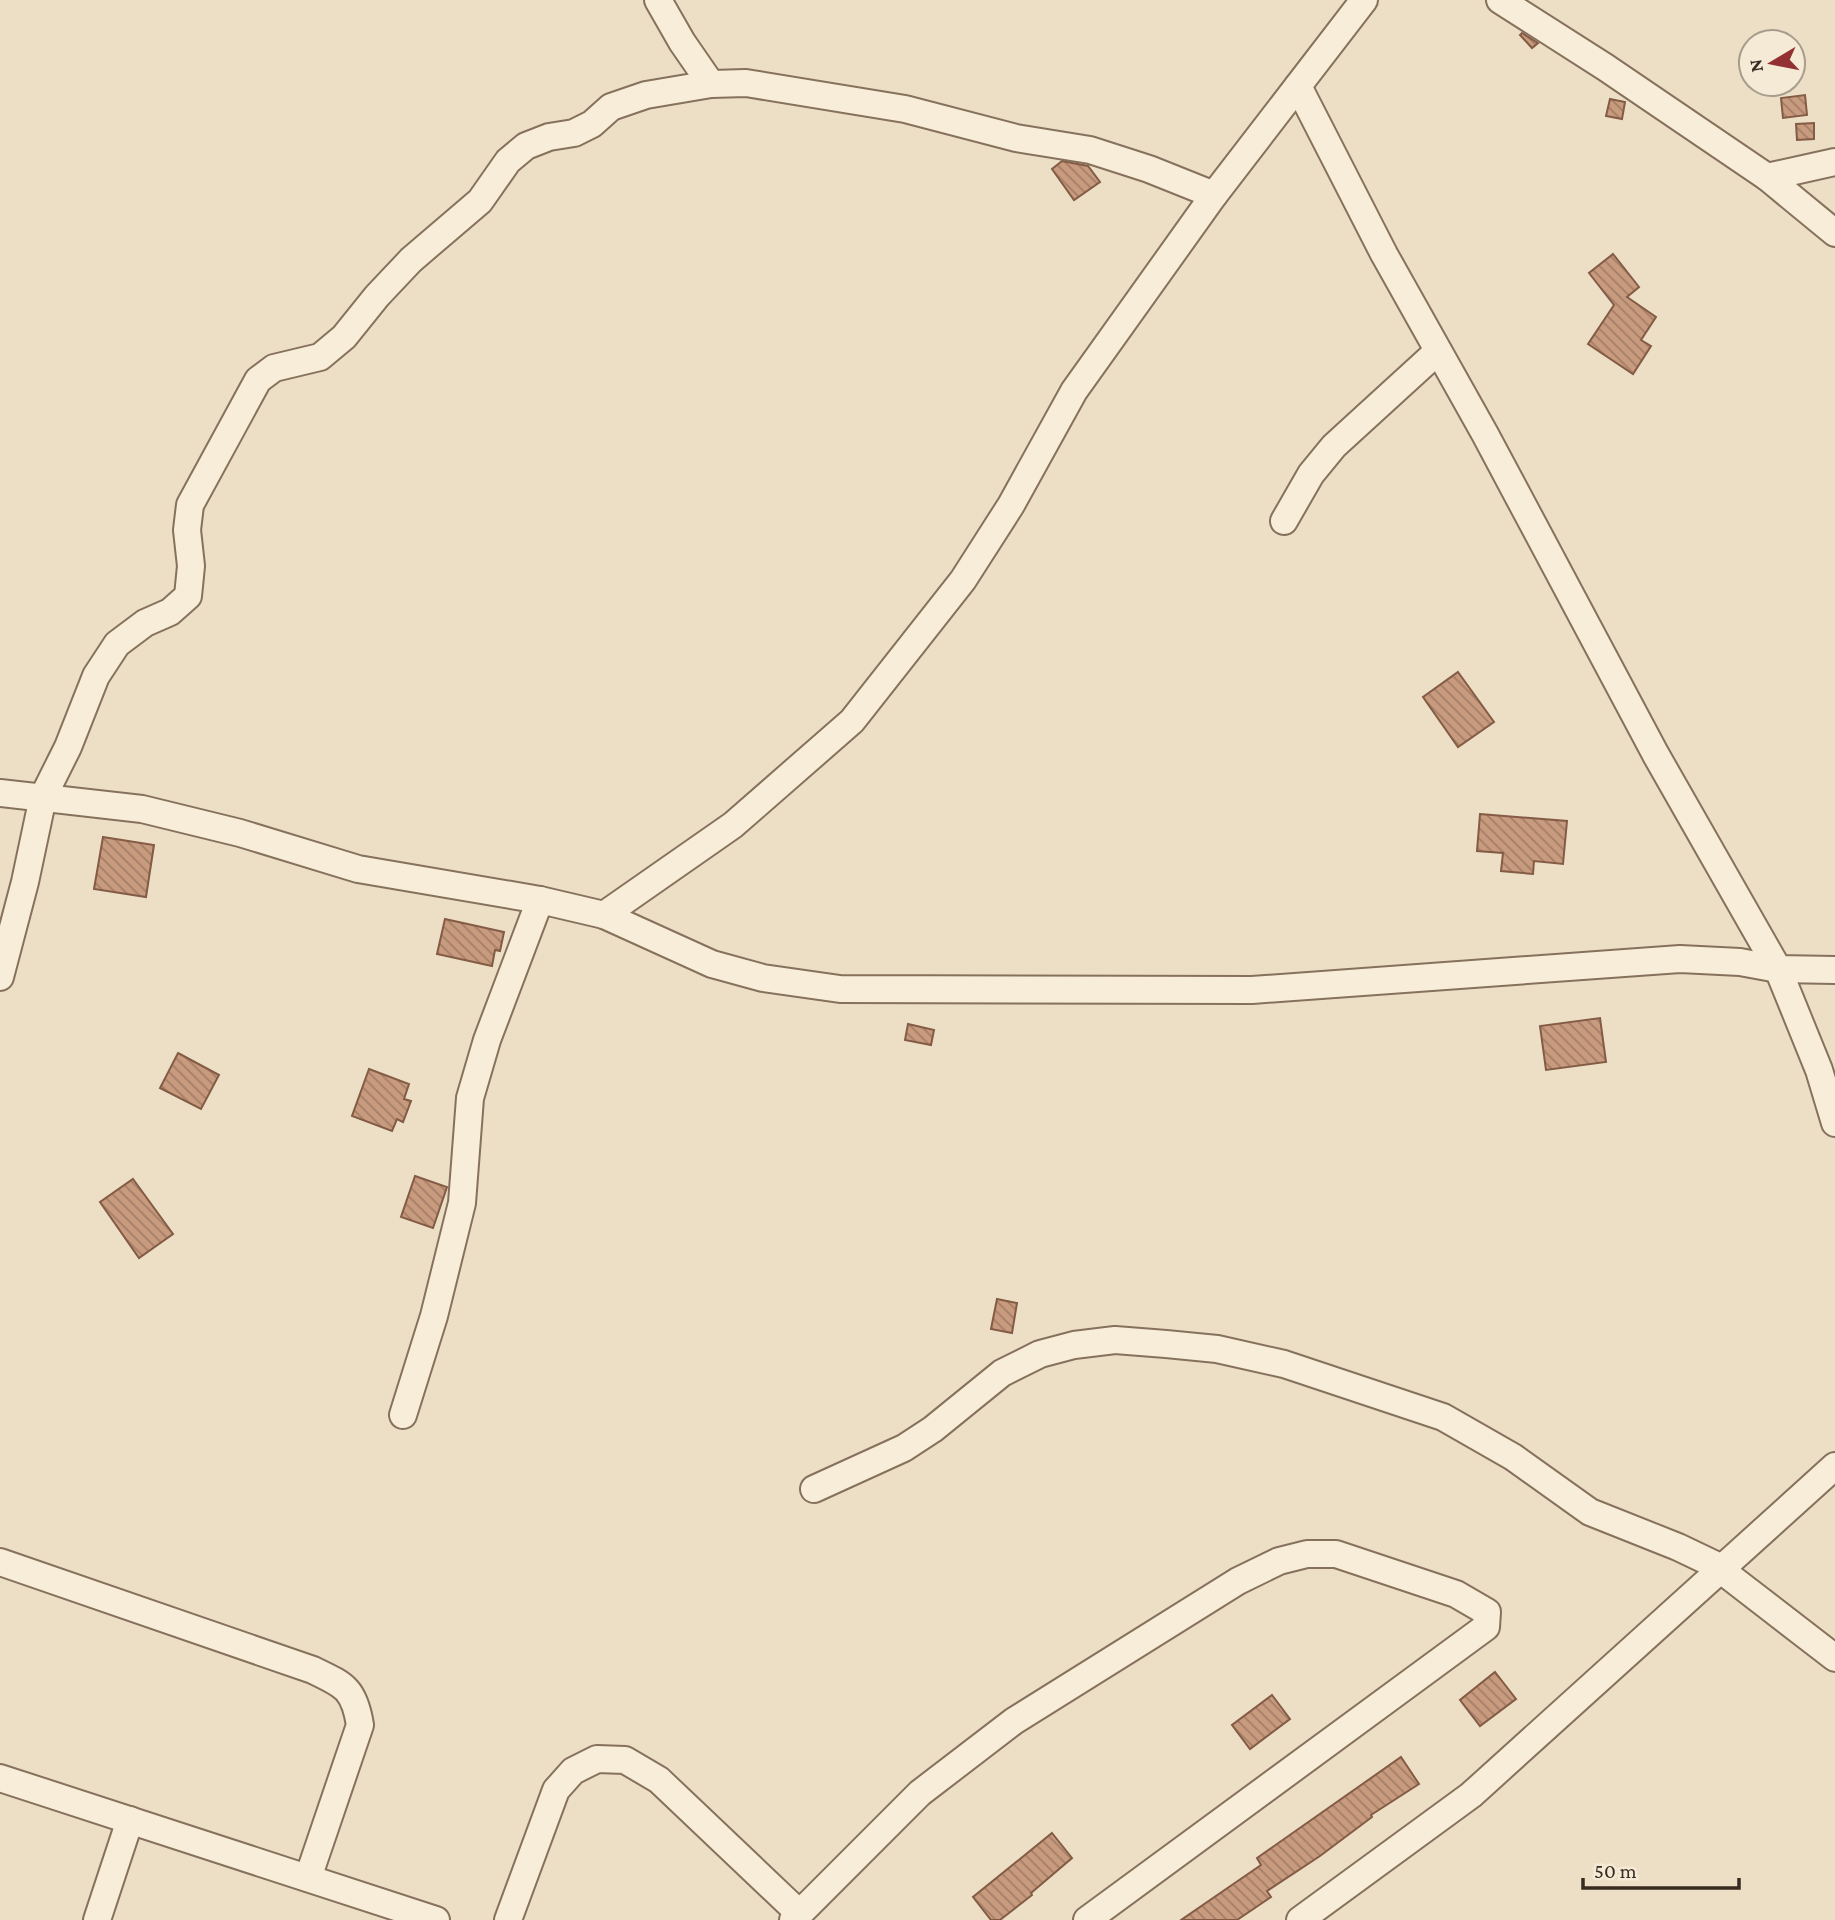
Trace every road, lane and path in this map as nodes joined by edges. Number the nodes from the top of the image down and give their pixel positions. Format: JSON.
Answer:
{"nodes":[{"id":1,"x":658,"y":0,"type":"edge"},
{"id":2,"x":1364,"y":0,"type":"edge"},
{"id":3,"x":1500,"y":0,"type":"edge"},
{"id":4,"x":711,"y":84,"type":"junction"},
{"id":5,"x":1298,"y":86,"type":"junction"},
{"id":6,"x":1835,"y":162,"type":"edge"},
{"id":7,"x":1767,"y":177,"type":"junction"},
{"id":8,"x":1214,"y":195,"type":"junction"},
{"id":9,"x":1835,"y":233,"type":"edge"},
{"id":10,"x":1438,"y":351,"type":"junction"},
{"id":11,"x":1284,"y":521,"type":"dead end"},
{"id":12,"x":0,"y":793,"type":"edge"},
{"id":13,"x":43,"y":797,"type":"junction"},
{"id":14,"x":540,"y":900,"type":"junction"},
{"id":15,"x":604,"y":915,"type":"junction"},
{"id":16,"x":1777,"y":969,"type":"junction"},
{"id":17,"x":1835,"y":970,"type":"edge"},
{"id":18,"x":0,"y":977,"type":"edge"},
{"id":19,"x":1835,"y":1123,"type":"edge"},
{"id":20,"x":403,"y":1415,"type":"dead end"},
{"id":21,"x":1835,"y":1466,"type":"edge"},
{"id":22,"x":814,"y":1489,"type":"dead end"},
{"id":23,"x":0,"y":1562,"type":"edge"},
{"id":24,"x":1721,"y":1569,"type":"junction"},
{"id":25,"x":1835,"y":1658,"type":"edge"},
{"id":26,"x":0,"y":1778,"type":"edge"},
{"id":27,"x":130,"y":1820,"type":"junction"},
{"id":28,"x":308,"y":1878,"type":"junction"},
{"id":29,"x":796,"y":1917,"type":"edge"},
{"id":30,"x":97,"y":1920,"type":"edge"},
{"id":31,"x":436,"y":1920,"type":"edge"},
{"id":32,"x":508,"y":1920,"type":"edge"},
{"id":33,"x":1087,"y":1920,"type":"edge"},
{"id":34,"x":1300,"y":1920,"type":"edge"}],
"edges":[{"from":1,"to":4,"type":"street"},
{"from":2,"to":5,"type":"street"},
{"from":3,"to":7,"type":"street"},
{"from":4,"to":8,"type":"street"},
{"from":4,"to":13,"type":"street"},
{"from":5,"to":8,"type":"street"},
{"from":5,"to":10,"type":"street"},
{"from":6,"to":7,"type":"street"},
{"from":7,"to":9,"type":"street"},
{"from":8,"to":15,"type":"street"},
{"from":10,"to":11,"type":"street"},
{"from":10,"to":16,"type":"street"},
{"from":12,"to":13,"type":"street"},
{"from":13,"to":14,"type":"street"},
{"from":13,"to":18,"type":"street"},
{"from":14,"to":15,"type":"street"},
{"from":14,"to":20,"type":"street"},
{"from":15,"to":16,"type":"street"},
{"from":16,"to":17,"type":"street"},
{"from":16,"to":19,"type":"street"},
{"from":21,"to":24,"type":"street"},
{"from":22,"to":24,"type":"street"},
{"from":23,"to":28,"type":"street"},
{"from":24,"to":25,"type":"street"},
{"from":24,"to":34,"type":"street"},
{"from":26,"to":27,"type":"street"},
{"from":27,"to":28,"type":"street"},
{"from":27,"to":30,"type":"street"},
{"from":28,"to":31,"type":"street"},
{"from":29,"to":32,"type":"street"},
{"from":29,"to":33,"type":"street"}]}
